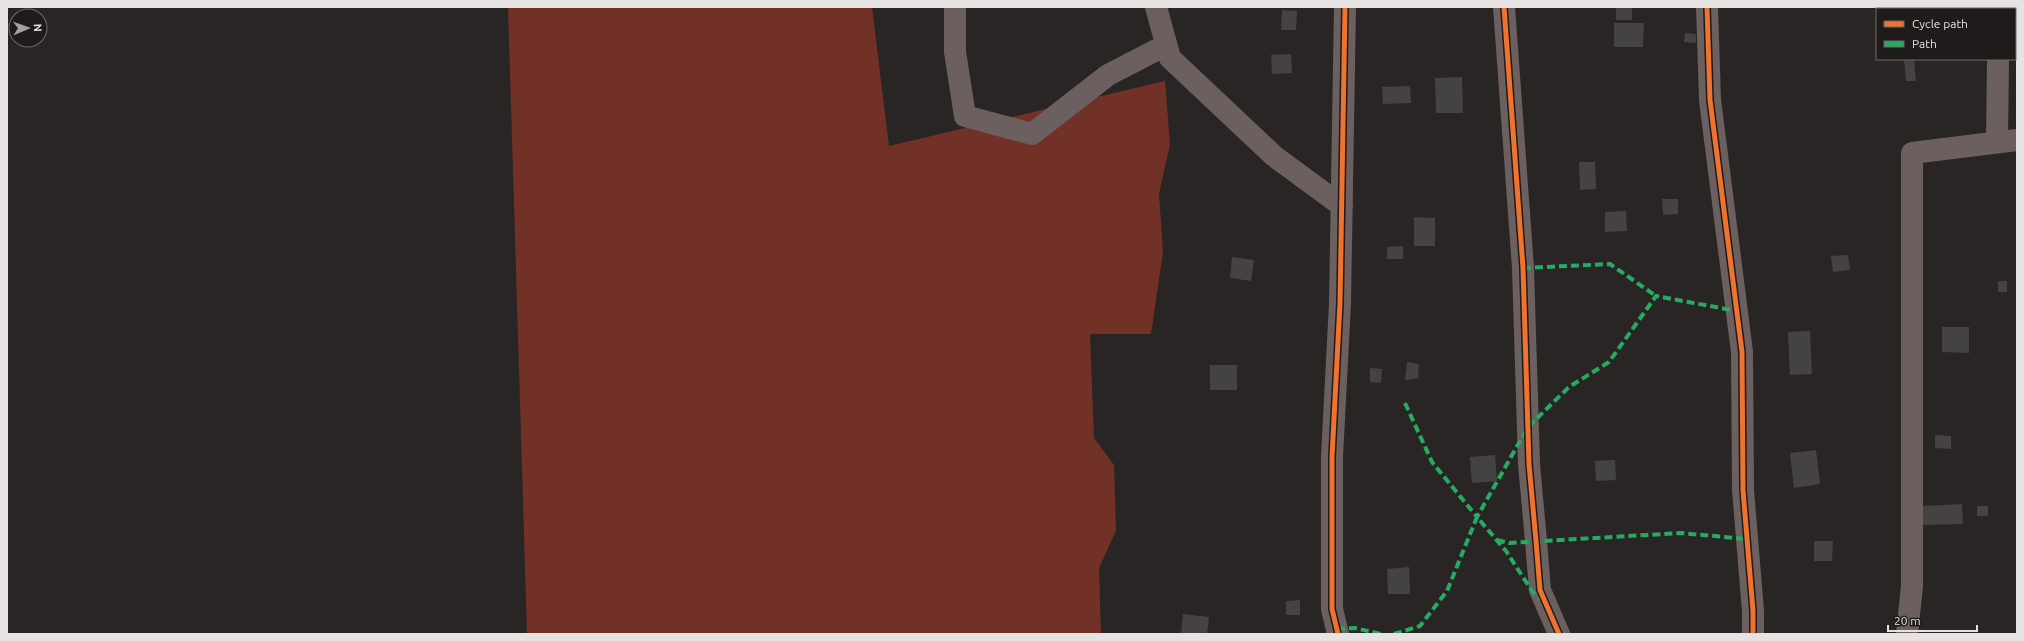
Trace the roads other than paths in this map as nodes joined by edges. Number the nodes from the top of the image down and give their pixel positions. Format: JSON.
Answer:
{"nodes":[{"id":1,"x":955,"y":7,"type":"edge"},
{"id":2,"x":1156,"y":7,"type":"edge"},
{"id":3,"x":1344,"y":7,"type":"edge"},
{"id":4,"x":1504,"y":7,"type":"edge"},
{"id":5,"x":1707,"y":7,"type":"edge"},
{"id":6,"x":1166,"y":45,"type":"junction"},
{"id":7,"x":1998,"y":60,"type":"edge"},
{"id":8,"x":2007,"y":141,"type":"edge"},
{"id":9,"x":1342,"y":206,"type":"junction"},
{"id":10,"x":1338,"y":634,"type":"edge"},
{"id":11,"x":1559,"y":634,"type":"edge"},
{"id":12,"x":1752,"y":634,"type":"edge"},
{"id":13,"x":1907,"y":634,"type":"edge"}],
"edges":[{"from":1,"to":6,"type":"street"},
{"from":2,"to":6,"type":"street"},
{"from":3,"to":9,"type":"street"},
{"from":4,"to":11,"type":"street"},
{"from":5,"to":12,"type":"street"},
{"from":6,"to":9,"type":"street"},
{"from":7,"to":8,"type":"street"},
{"from":8,"to":13,"type":"street"},
{"from":9,"to":10,"type":"street"}]}
